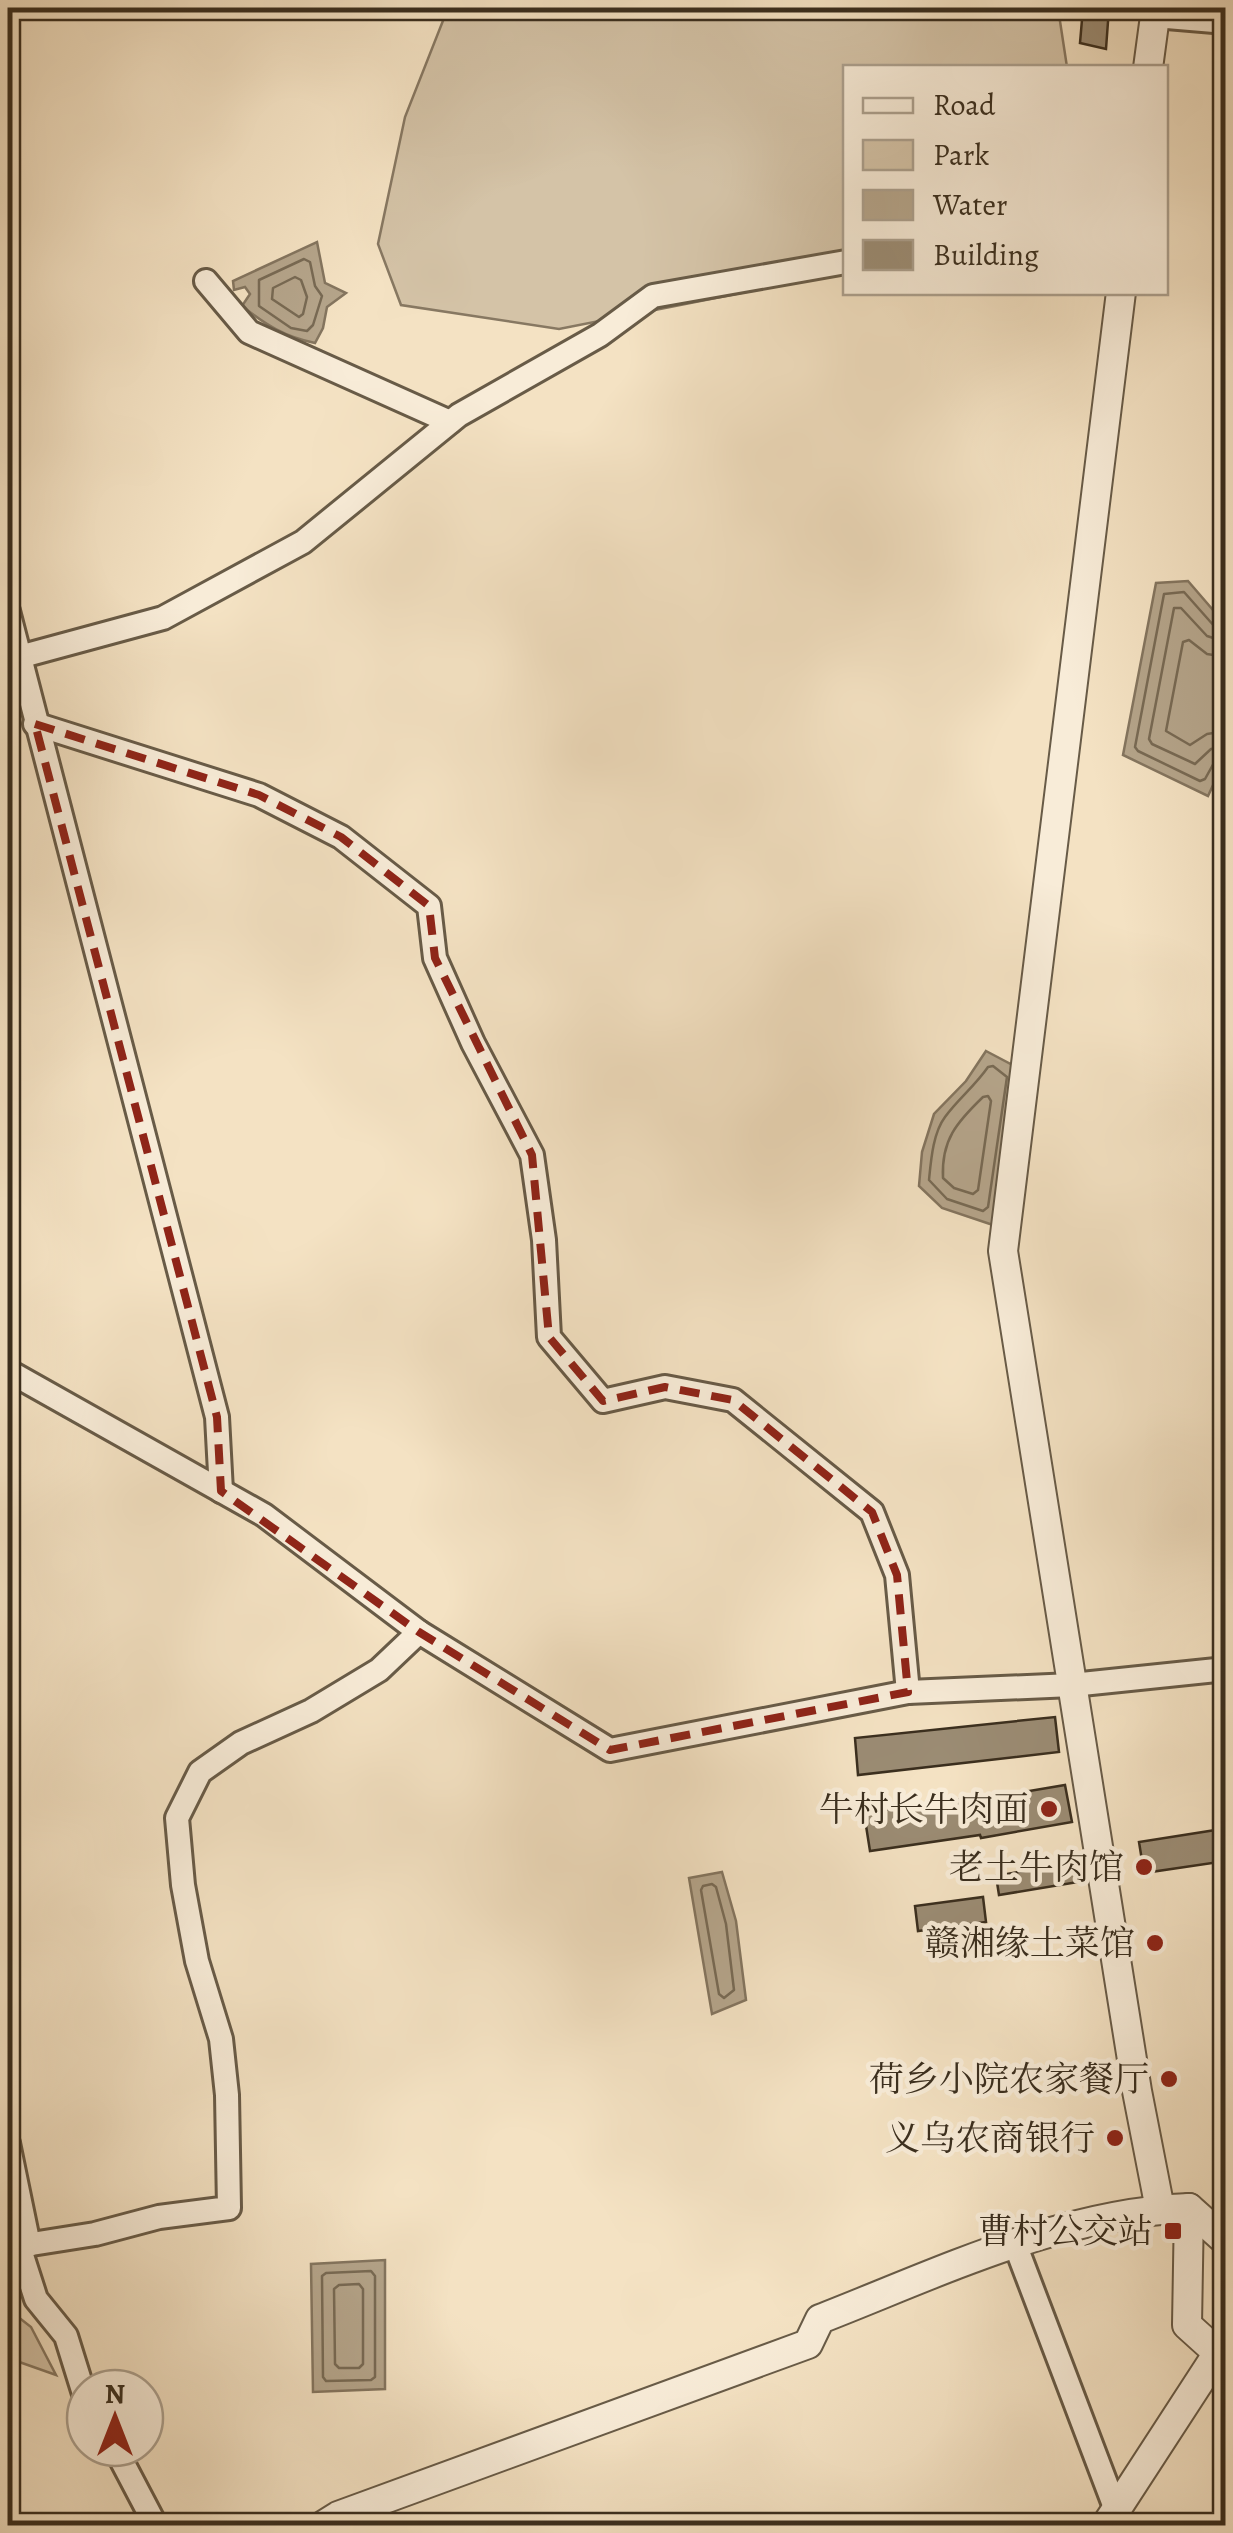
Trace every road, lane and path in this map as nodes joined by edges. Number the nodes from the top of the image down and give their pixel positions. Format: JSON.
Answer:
{"nodes":[{"id":1,"x":1156,"y":12,"type":"edge"},
{"id":2,"x":1226,"y":22,"type":"edge"},
{"id":3,"x":1148,"y":65,"type":"edge"},
{"id":4,"x":843,"y":263,"type":"edge"},
{"id":5,"x":206,"y":281,"type":"dead end"},
{"id":6,"x":1120,"y":295,"type":"edge"},
{"id":7,"x":450,"y":422,"type":"junction"},
{"id":8,"x":8,"y":612,"type":"edge"},
{"id":9,"x":13,"y":658,"type":"edge"},
{"id":10,"x":36,"y":724,"type":"junction"},
{"id":11,"x":8,"y":1371,"type":"edge"},
{"id":12,"x":221,"y":1491,"type":"junction"},
{"id":13,"x":420,"y":1632,"type":"junction"},
{"id":14,"x":1226,"y":1668,"type":"edge"},
{"id":15,"x":1072,"y":1684,"type":"junction"},
{"id":16,"x":908,"y":1692,"type":"junction"},
{"id":17,"x":8,"y":2144,"type":"edge"},
{"id":18,"x":1189,"y":2208,"type":"junction"},
{"id":19,"x":1160,"y":2209,"type":"junction"},
{"id":20,"x":1226,"y":2241,"type":"edge"},
{"id":21,"x":18,"y":2243,"type":"edge"},
{"id":22,"x":1015,"y":2244,"type":"junction"},
{"id":23,"x":1222,"y":2355,"type":"edge"},
{"id":24,"x":76,"y":2368,"type":"edge"},
{"id":25,"x":126,"y":2468,"type":"edge"},
{"id":26,"x":1112,"y":2518,"type":"edge"},
{"id":27,"x":156,"y":2526,"type":"edge"},
{"id":28,"x":322,"y":2526,"type":"edge"}],
"edges":[{"from":1,"to":2,"type":"street"},
{"from":1,"to":3,"type":"street"},
{"from":4,"to":7,"type":"street"},
{"from":5,"to":7,"type":"street"},
{"from":6,"to":15,"type":"street"},
{"from":7,"to":9,"type":"street"},
{"from":8,"to":9,"type":"street"},
{"from":9,"to":10,"type":"street"},
{"from":10,"to":12,"type":"street"},
{"from":10,"to":16,"type":"street"},
{"from":11,"to":12,"type":"street"},
{"from":12,"to":13,"type":"street"},
{"from":13,"to":16,"type":"street"},
{"from":13,"to":21,"type":"street"},
{"from":14,"to":15,"type":"street"},
{"from":15,"to":16,"type":"street"},
{"from":15,"to":19,"type":"street"},
{"from":17,"to":21,"type":"street"},
{"from":18,"to":19,"type":"street"},
{"from":18,"to":20,"type":"street"},
{"from":18,"to":23,"type":"street"},
{"from":19,"to":22,"type":"street"},
{"from":21,"to":24,"type":"street"},
{"from":22,"to":26,"type":"street"},
{"from":22,"to":28,"type":"street"},
{"from":23,"to":26,"type":"street"},
{"from":25,"to":27,"type":"street"}]}
